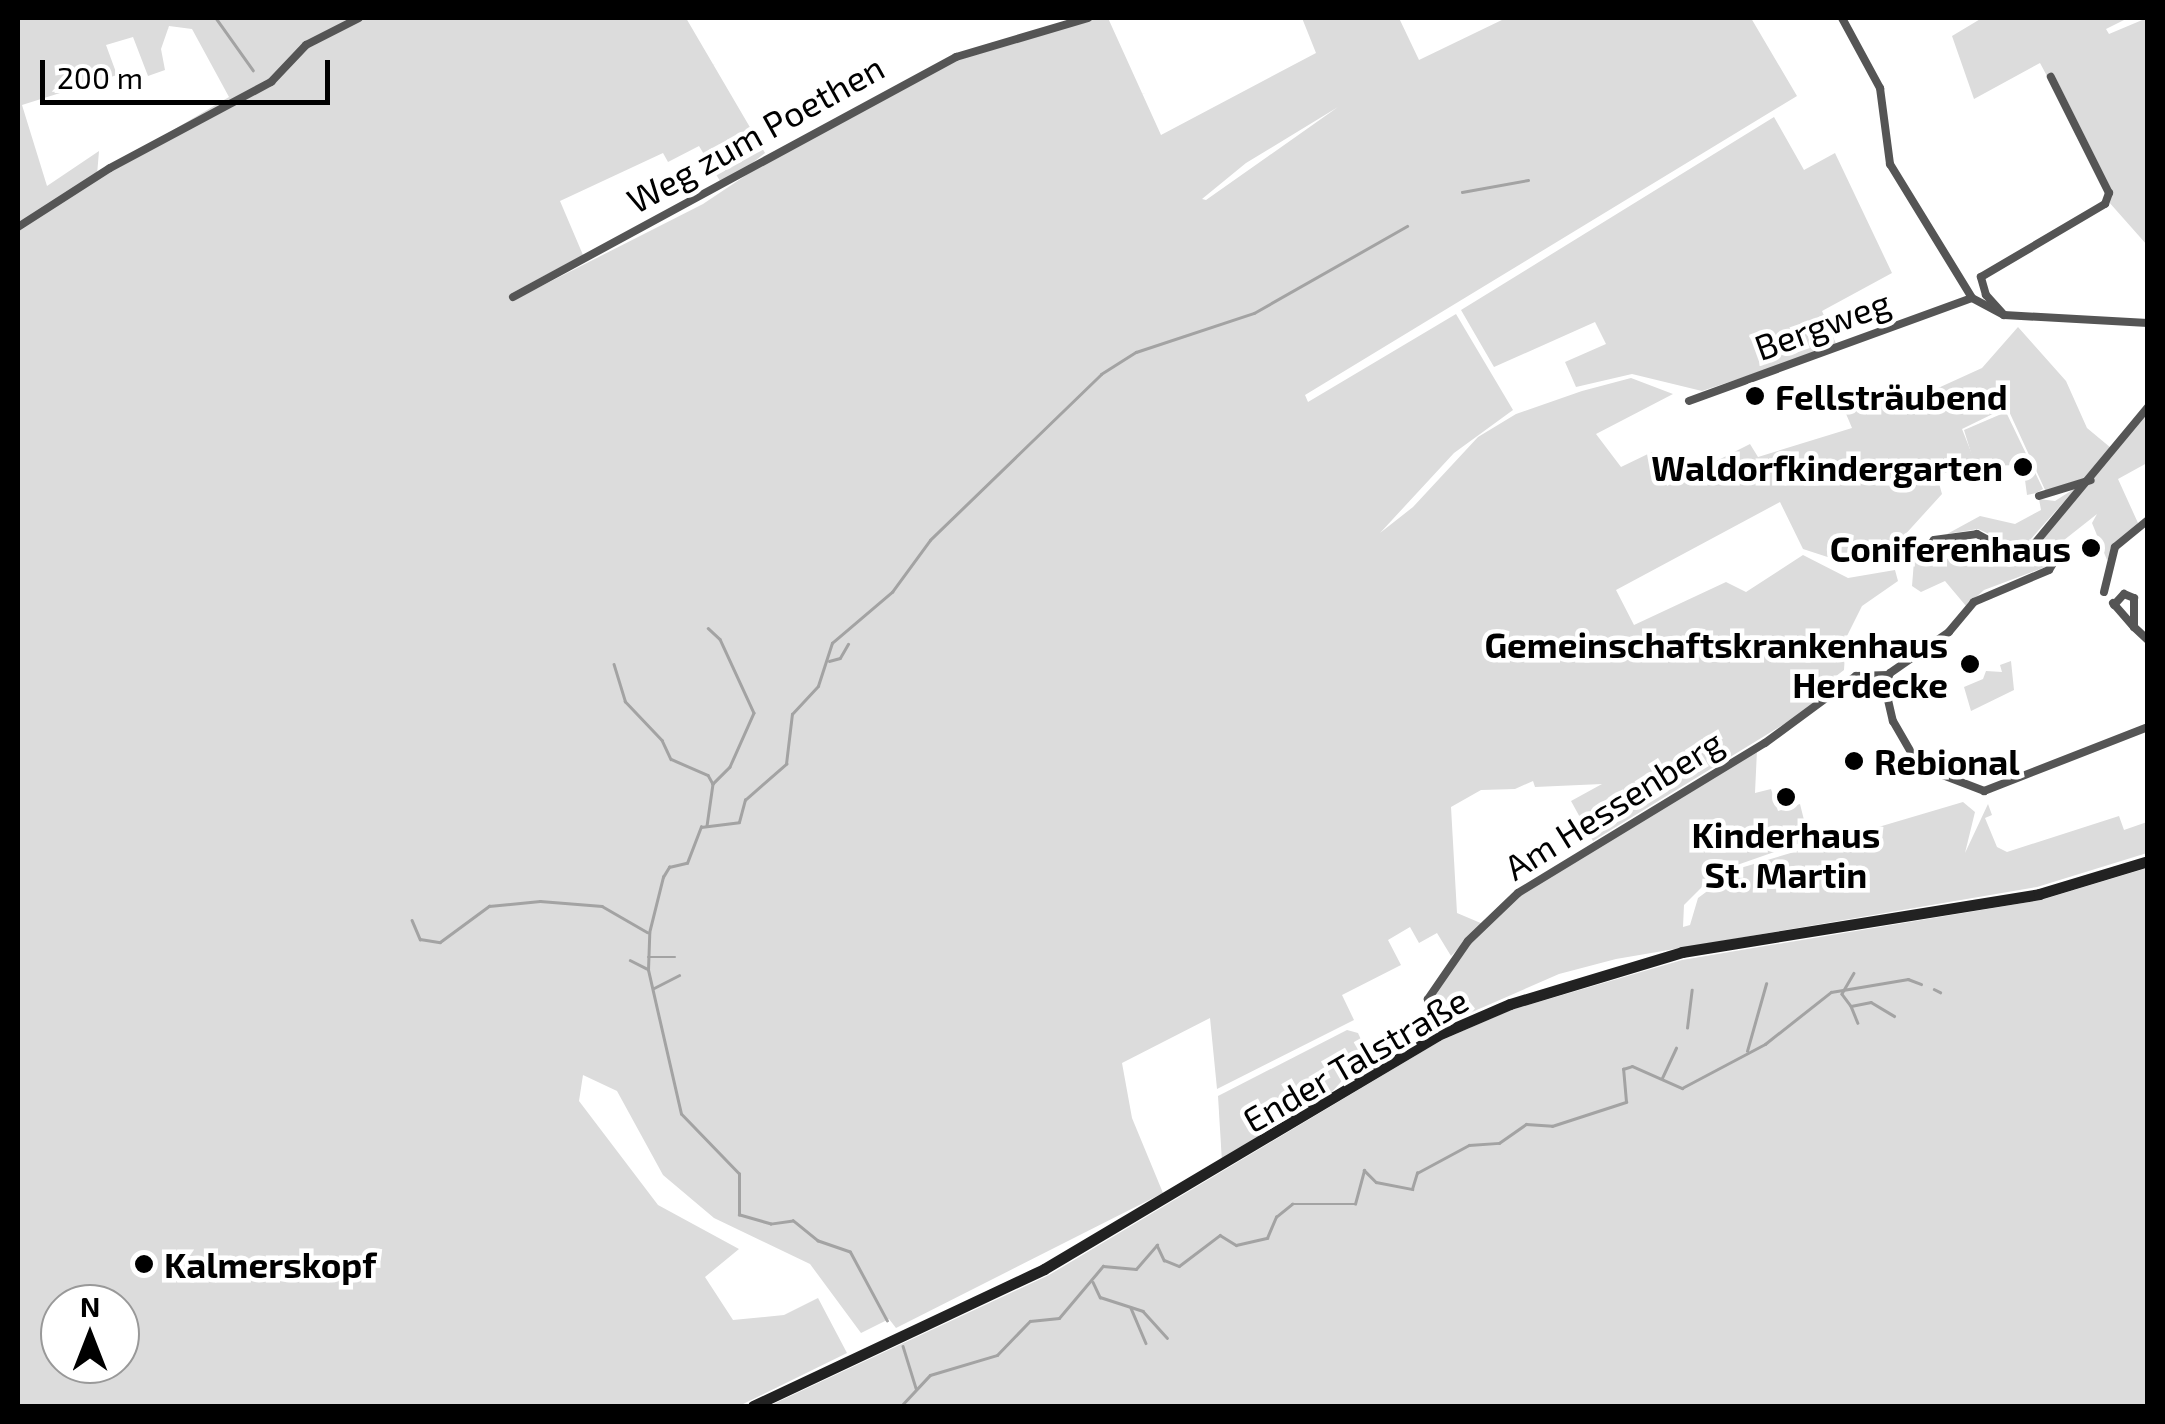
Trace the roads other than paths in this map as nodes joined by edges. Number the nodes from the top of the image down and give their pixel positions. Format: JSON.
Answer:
{"nodes":[{"id":1,"x":358,"y":18,"type":"edge"},
{"id":2,"x":1088,"y":18,"type":"edge"},
{"id":3,"x":1842,"y":18,"type":"edge"},
{"id":4,"x":2051,"y":77,"type":"dead end"},
{"id":5,"x":18,"y":227,"type":"edge"},
{"id":6,"x":513,"y":297,"type":"dead end"},
{"id":7,"x":1972,"y":298,"type":"junction"},
{"id":8,"x":2004,"y":315,"type":"junction"},
{"id":9,"x":2148,"y":323,"type":"edge"},
{"id":10,"x":1690,"y":401,"type":"dead end"},
{"id":11,"x":2148,"y":407,"type":"edge"},
{"id":12,"x":2091,"y":480,"type":"junction"},
{"id":13,"x":2040,"y":496,"type":"dead end"},
{"id":14,"x":2148,"y":520,"type":"edge"},
{"id":15,"x":1946,"y":542,"type":"dead end"},
{"id":16,"x":2026,"y":554,"type":"junction"},
{"id":17,"x":2115,"y":580,"type":"dead end"},
{"id":18,"x":2104,"y":592,"type":"junction"},
{"id":19,"x":2114,"y":605,"type":"junction"},
{"id":20,"x":2134,"y":623,"type":"junction"},
{"id":21,"x":2148,"y":640,"type":"edge"},
{"id":22,"x":1888,"y":676,"type":"junction"},
{"id":23,"x":2148,"y":727,"type":"edge"},
{"id":24,"x":2148,"y":861,"type":"edge"},
{"id":25,"x":1438,"y":1035,"type":"junction"},
{"id":26,"x":753,"y":1406,"type":"edge"}],
"edges":[{"from":1,"to":5,"type":"street"},
{"from":2,"to":6,"type":"street","name":"Weg zum Poethen"},
{"from":3,"to":7,"type":"street"},
{"from":4,"to":8,"type":"street"},
{"from":7,"to":8,"type":"street"},
{"from":7,"to":10,"type":"street","name":"Bergweg"},
{"from":8,"to":9,"type":"street"},
{"from":11,"to":12,"type":"street"},
{"from":12,"to":13,"type":"street"},
{"from":12,"to":16,"type":"street"},
{"from":14,"to":18,"type":"street"},
{"from":15,"to":16,"type":"street","name":"Am Hessenberg"},
{"from":16,"to":22,"type":"street","name":"Am Hessenberg"},
{"from":17,"to":18,"type":"street"},
{"from":18,"to":19,"type":"street"},
{"from":19,"to":20,"type":"street"},
{"from":19,"to":20,"type":"street"},
{"from":20,"to":21,"type":"street"},
{"from":22,"to":23,"type":"street"},
{"from":22,"to":25,"type":"street","name":"Am Hessenberg"},
{"from":24,"to":25,"type":"main road","name":"Ender Talstraße"},
{"from":25,"to":26,"type":"main road","name":"Ender Talstraße"}]}
